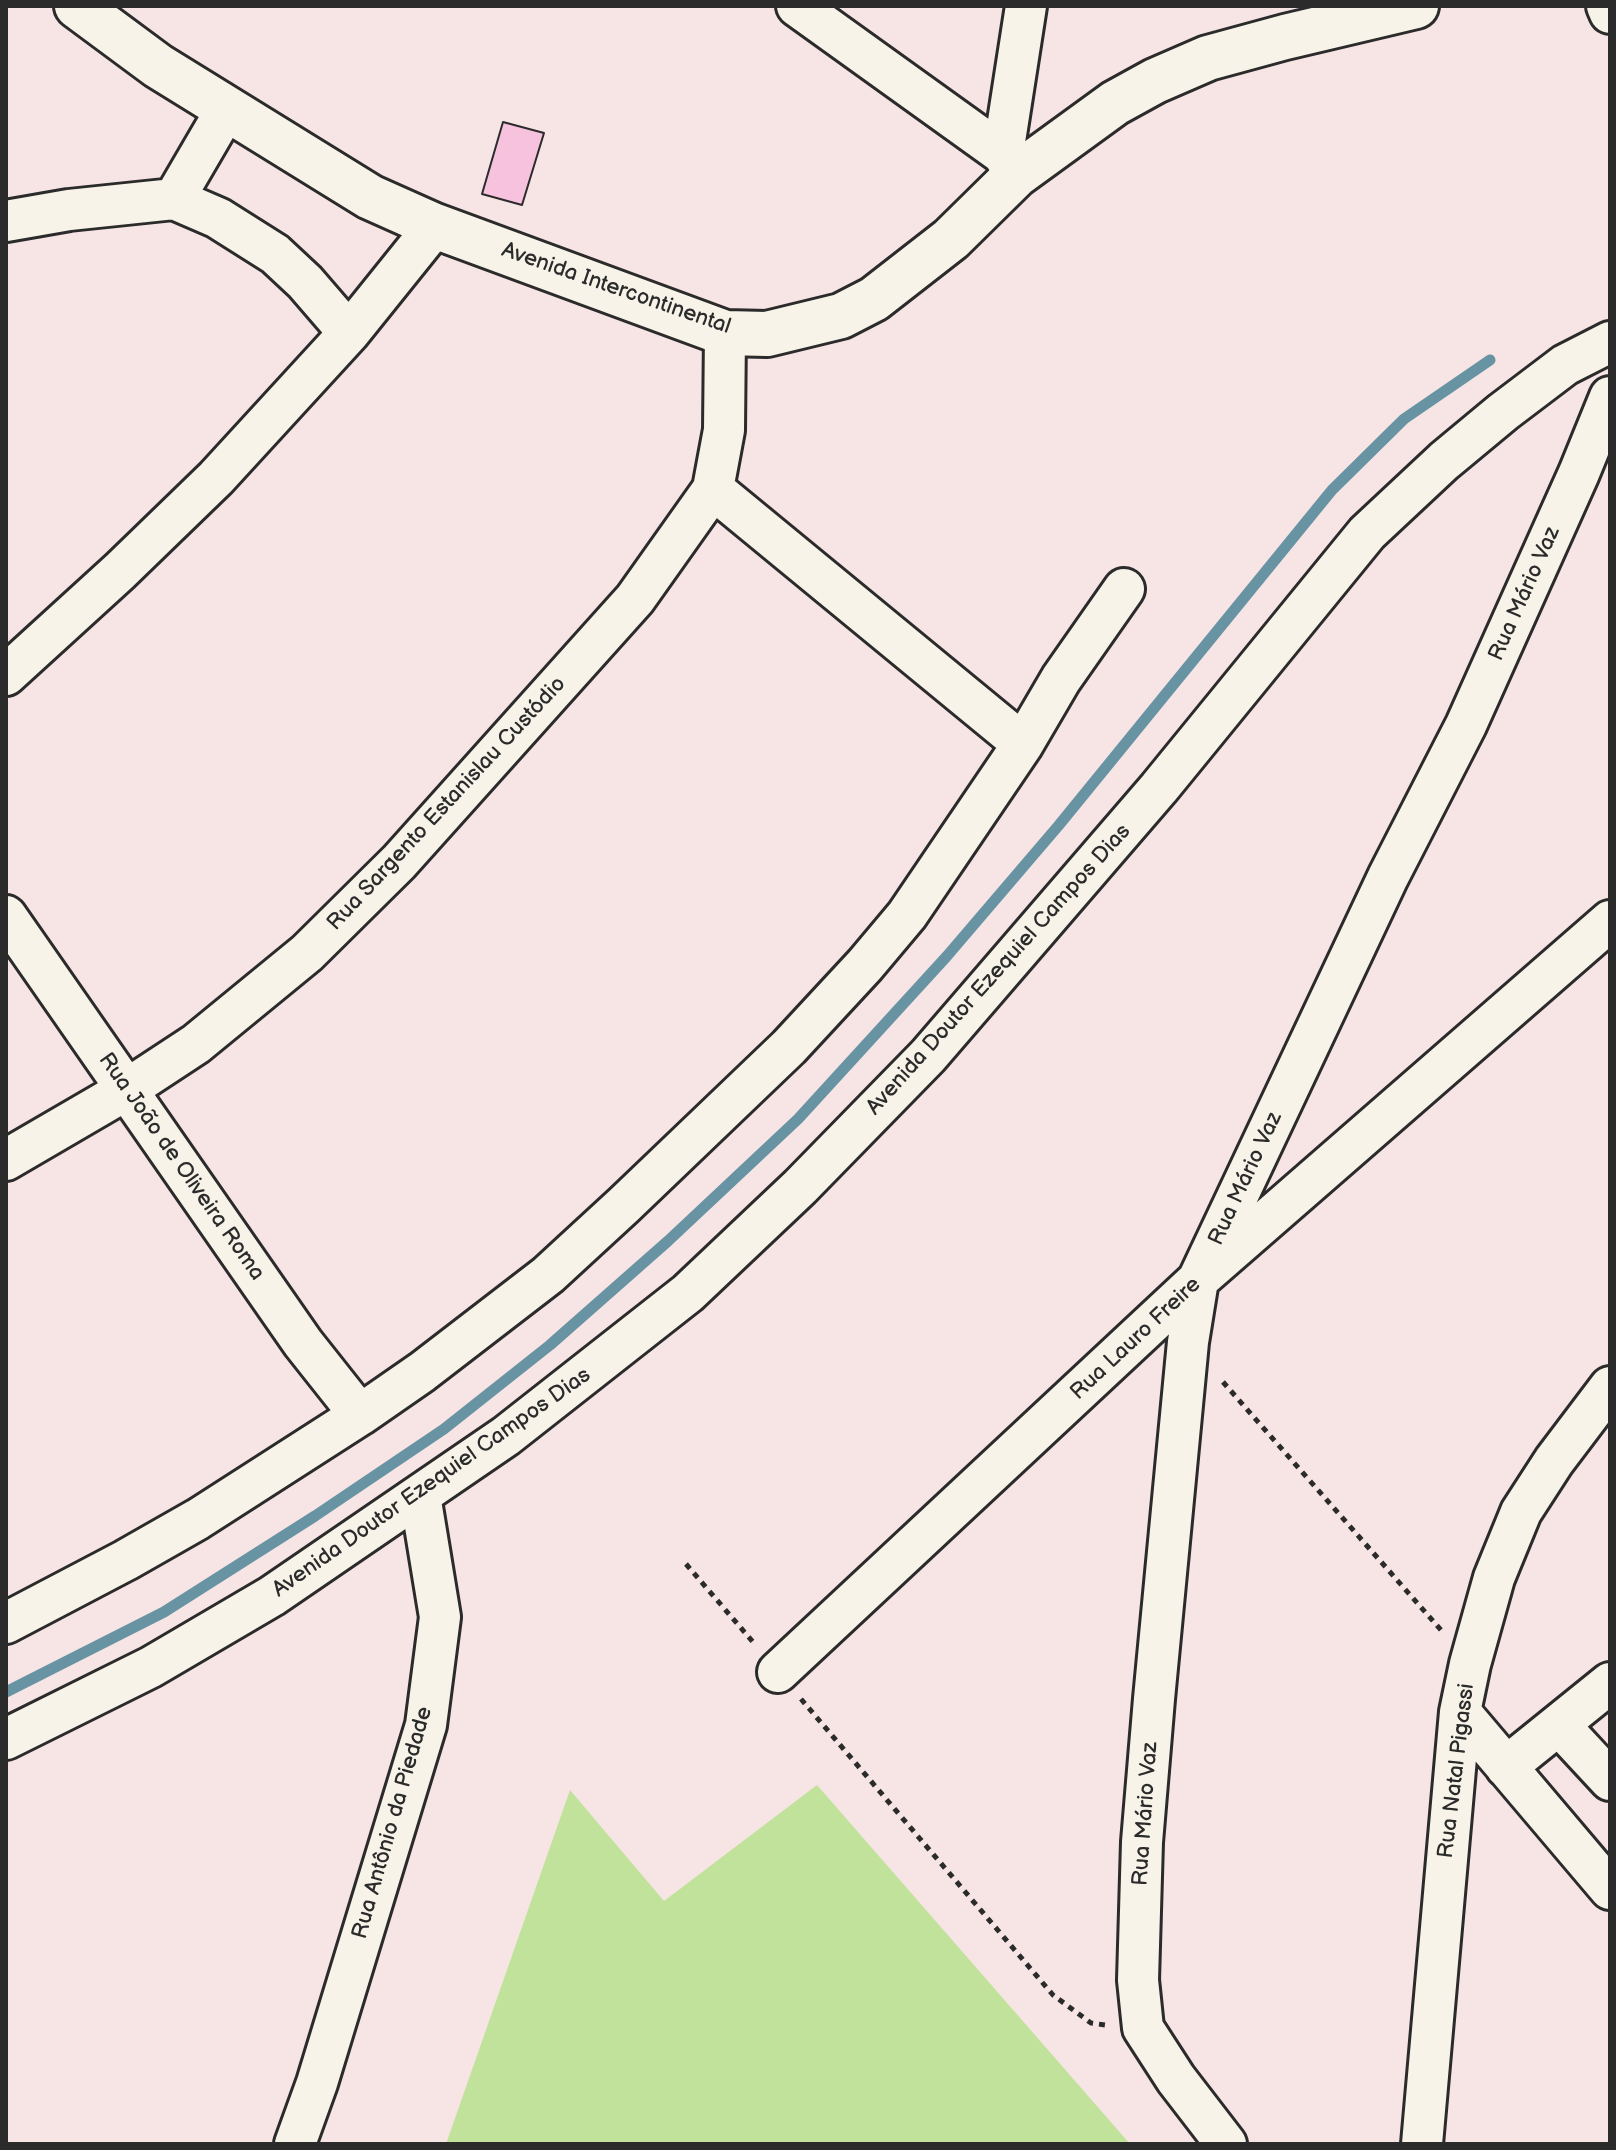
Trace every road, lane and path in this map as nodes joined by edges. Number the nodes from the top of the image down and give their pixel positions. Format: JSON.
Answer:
{"nodes":[{"id":1,"x":77,"y":6,"type":"edge"},
{"id":2,"x":797,"y":6,"type":"edge"},
{"id":3,"x":1026,"y":6,"type":"edge"},
{"id":4,"x":1416,"y":6,"type":"edge"},
{"id":5,"x":1607,"y":6,"type":"edge"},
{"id":6,"x":1610,"y":13,"type":"edge"},
{"id":7,"x":226,"y":110,"type":"junction"},
{"id":8,"x":1010,"y":164,"type":"junction"},
{"id":9,"x":174,"y":199,"type":"junction"},
{"id":10,"x":6,"y":221,"type":"edge"},
{"id":11,"x":435,"y":226,"type":"junction"},
{"id":12,"x":349,"y":333,"type":"junction"},
{"id":13,"x":725,"y":333,"type":"junction"},
{"id":14,"x":1610,"y":342,"type":"edge"},
{"id":15,"x":1610,"y":397,"type":"edge"},
{"id":16,"x":713,"y":489,"type":"junction"},
{"id":17,"x":1124,"y":589,"type":"dead end"},
{"id":18,"x":6,"y":675,"type":"edge"},
{"id":19,"x":1023,"y":744,"type":"junction"},
{"id":20,"x":6,"y":916,"type":"edge"},
{"id":21,"x":1610,"y":921,"type":"edge"},
{"id":22,"x":126,"y":1090,"type":"junction"},
{"id":23,"x":6,"y":1160,"type":"edge"},
{"id":24,"x":1198,"y":1280,"type":"junction"},
{"id":25,"x":1188,"y":1342,"type":"junction"},
{"id":26,"x":1610,"y":1387,"type":"edge"},
{"id":27,"x":360,"y":1415,"type":"junction"},
{"id":28,"x":420,"y":1495,"type":"junction"},
{"id":29,"x":686,"y":1564,"type":"dead end"},
{"id":30,"x":6,"y":1623,"type":"edge"},
{"id":31,"x":1470,"y":1664,"type":"junction"},
{"id":32,"x":778,"y":1672,"type":"junction"},
{"id":33,"x":1610,"y":1683,"type":"edge"},
{"id":34,"x":1460,"y":1712,"type":"junction"},
{"id":35,"x":1559,"y":1725,"type":"junction"},
{"id":36,"x":6,"y":1739,"type":"edge"},
{"id":37,"x":1506,"y":1767,"type":"junction"},
{"id":38,"x":1610,"y":1780,"type":"edge"},
{"id":39,"x":1610,"y":1889,"type":"edge"},
{"id":40,"x":1143,"y":2028,"type":"junction"},
{"id":41,"x":295,"y":2144,"type":"edge"},
{"id":42,"x":1226,"y":2144,"type":"edge"},
{"id":43,"x":1422,"y":2144,"type":"edge"}],
"edges":[{"from":1,"to":7,"type":"street","name":"Avenida Intercontinental"},
{"from":2,"to":8,"type":"street"},
{"from":3,"to":8,"type":"street"},
{"from":4,"to":8,"type":"street","name":"Avenida Intercontinental"},
{"from":5,"to":6,"type":"street"},
{"from":7,"to":9,"type":"street"},
{"from":7,"to":11,"type":"street","name":"Avenida Intercontinental"},
{"from":8,"to":13,"type":"street","name":"Avenida Intercontinental"},
{"from":9,"to":10,"type":"street"},
{"from":9,"to":12,"type":"street"},
{"from":11,"to":12,"type":"street"},
{"from":11,"to":13,"type":"street","name":"Avenida Intercontinental"},
{"from":12,"to":18,"type":"street"},
{"from":13,"to":16,"type":"street","name":"Rua Sargento Estanislau Custódio"},
{"from":14,"to":28,"type":"street","name":"Avenida Doutor Ezequiel Campos Dias"},
{"from":15,"to":24,"type":"street","name":"Rua Mário Vaz"},
{"from":16,"to":19,"type":"street"},
{"from":16,"to":22,"type":"street","name":"Rua Sargento Estanislau Custódio"},
{"from":17,"to":19,"type":"street"},
{"from":19,"to":27,"type":"street"},
{"from":20,"to":22,"type":"street","name":"Rua João de Oliveira Roma"},
{"from":21,"to":24,"type":"street","name":"Rua Lauro Freire"},
{"from":22,"to":23,"type":"street","name":"Rua Sargento Estanislau Custódio"},
{"from":22,"to":27,"type":"street","name":"Rua João de Oliveira Roma"},
{"from":24,"to":25,"type":"street","name":"Rua Mário Vaz"},
{"from":24,"to":32,"type":"street","name":"Rua Lauro Freire"},
{"from":25,"to":31,"type":"path"},
{"from":25,"to":40,"type":"street","name":"Rua Mário Vaz"},
{"from":26,"to":31,"type":"street","name":"Rua Natal Pigassi"},
{"from":27,"to":30,"type":"street"},
{"from":28,"to":36,"type":"street","name":"Avenida Doutor Ezequiel Campos Dias"},
{"from":28,"to":41,"type":"street","name":"Rua Antônio da Piedade"},
{"from":29,"to":32,"type":"path"},
{"from":31,"to":34,"type":"street","name":"Rua Natal Pigassi"},
{"from":32,"to":40,"type":"path"},
{"from":33,"to":35,"type":"street"},
{"from":34,"to":37,"type":"street"},
{"from":34,"to":43,"type":"street","name":"Rua Natal Pigassi"},
{"from":35,"to":37,"type":"street"},
{"from":35,"to":38,"type":"street"},
{"from":37,"to":39,"type":"street"},
{"from":40,"to":42,"type":"street"}]}
